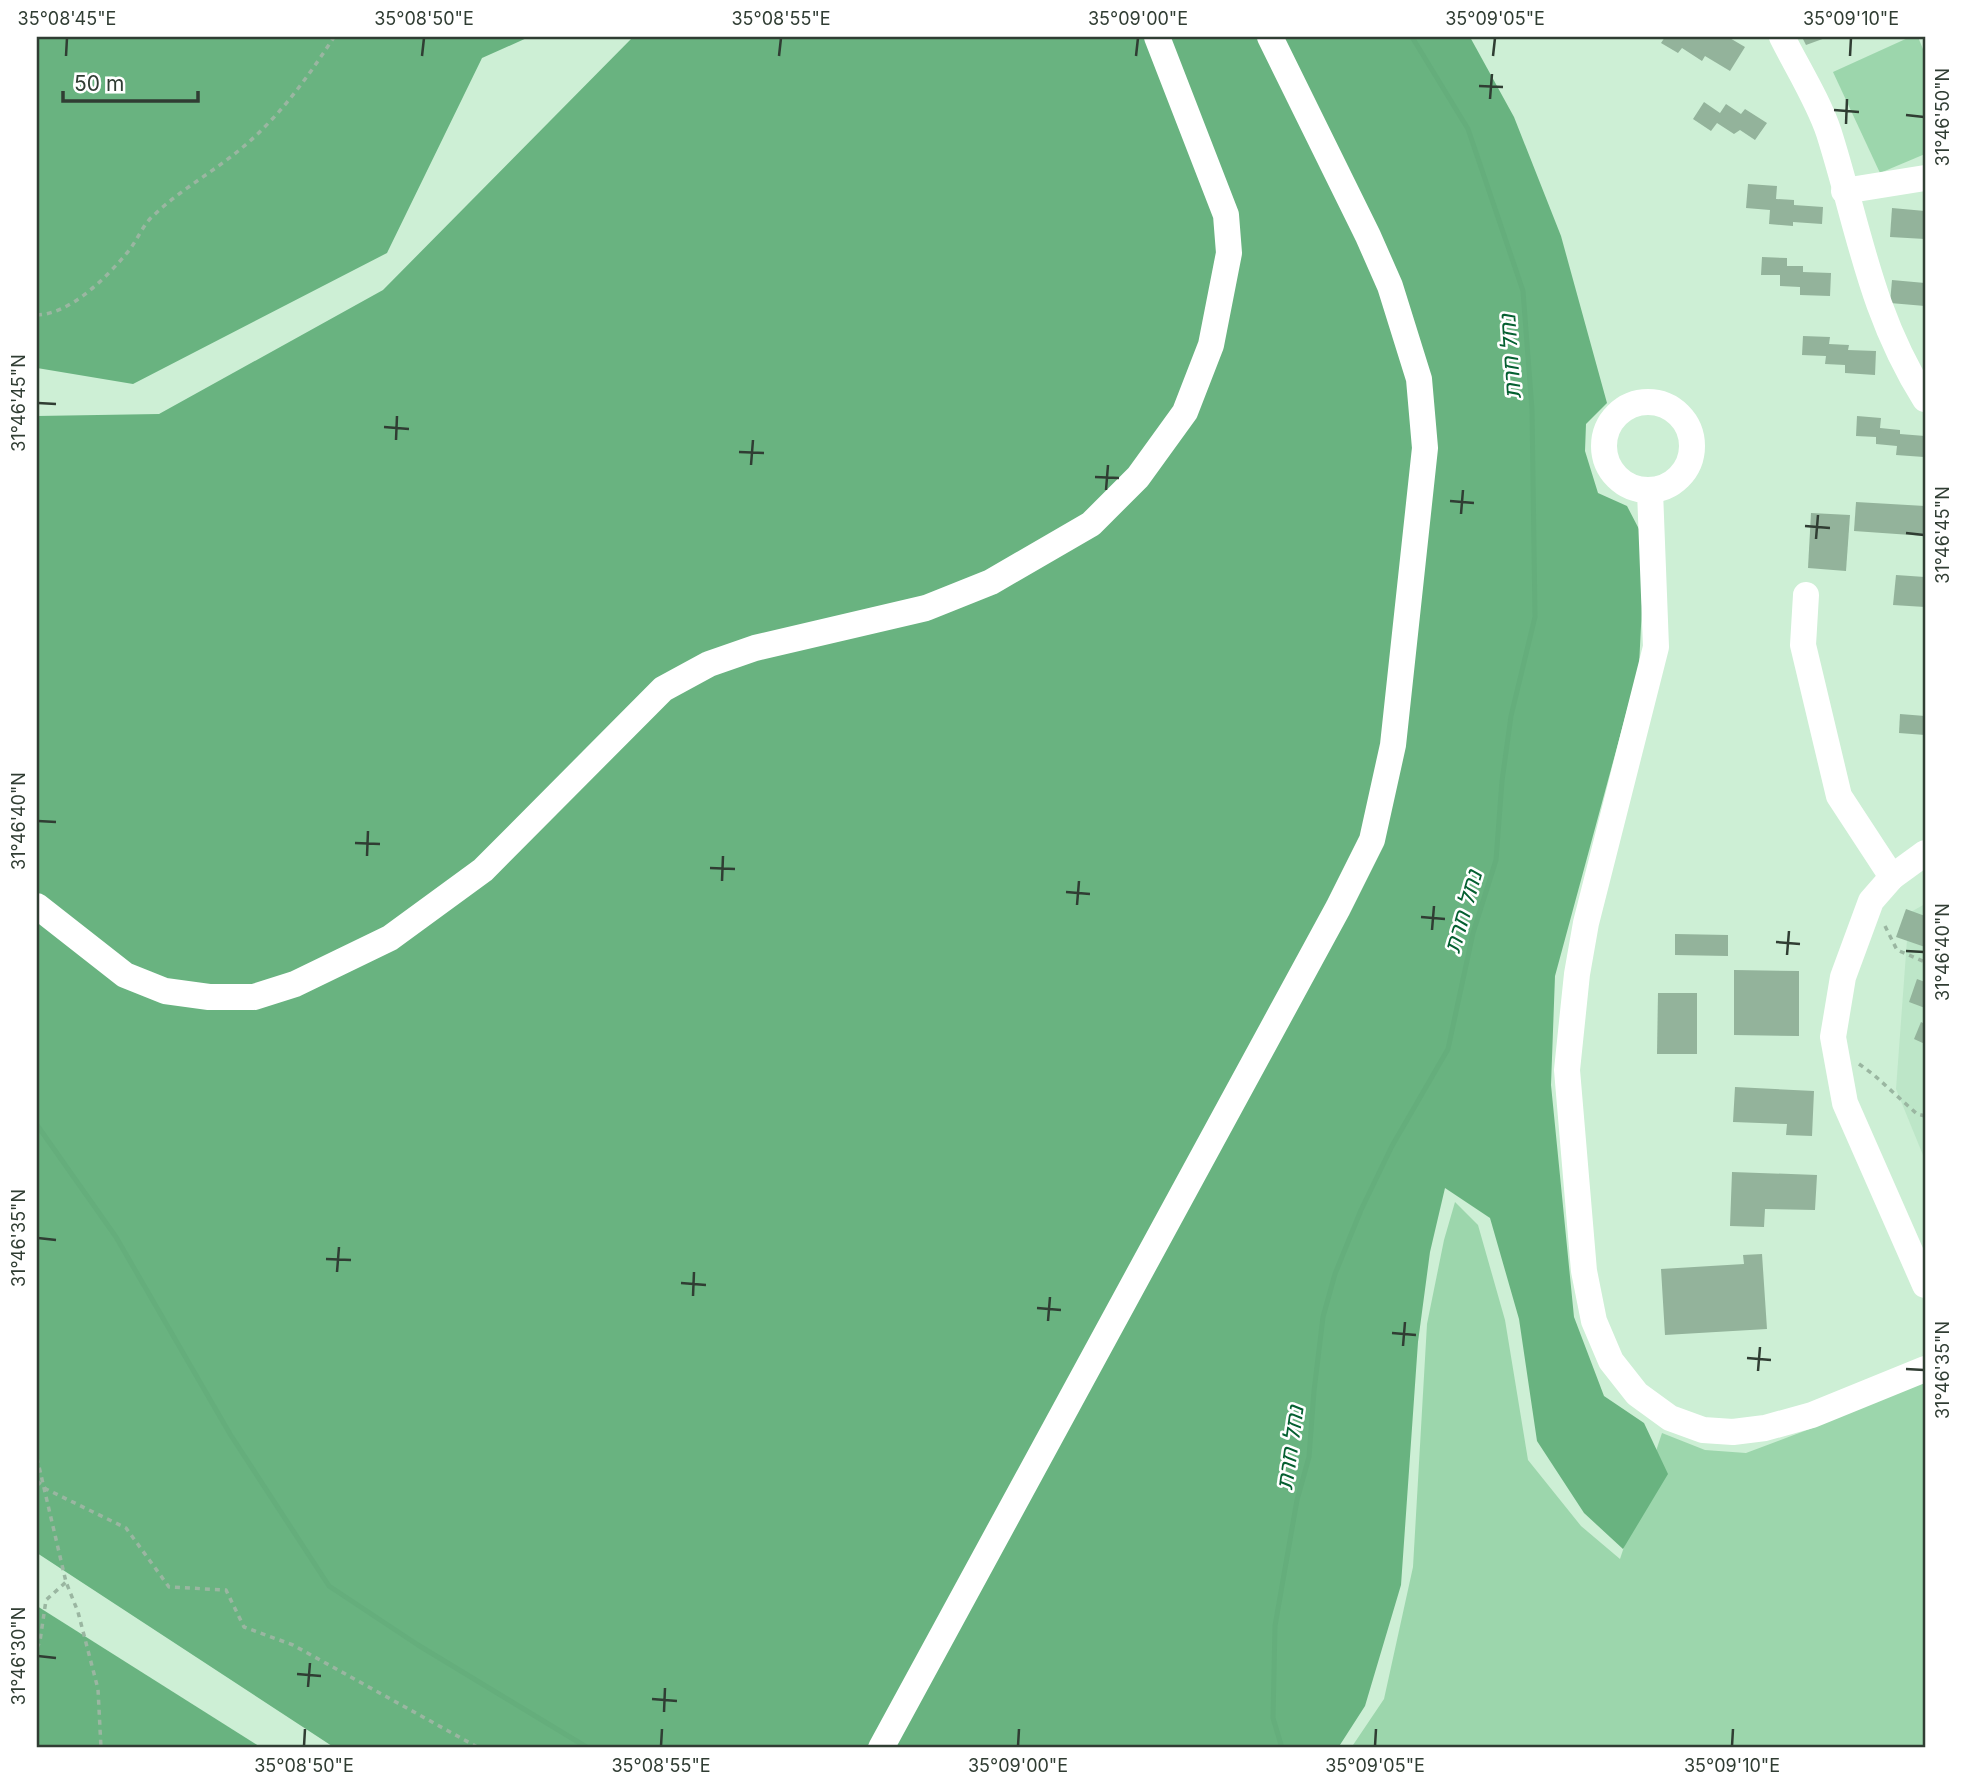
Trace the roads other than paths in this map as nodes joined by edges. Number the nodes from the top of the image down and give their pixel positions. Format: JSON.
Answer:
{"nodes":[{"id":1,"x":1157,"y":37,"type":"edge"},
{"id":2,"x":1270,"y":37,"type":"edge"},
{"id":3,"x":1782,"y":37,"type":"edge"},
{"id":4,"x":1925,"y":178,"type":"edge"},
{"id":5,"x":1844,"y":191,"type":"junction"},
{"id":6,"x":1925,"y":399,"type":"edge"},
{"id":7,"x":1650,"y":491,"type":"dead end"},
{"id":8,"x":1807,"y":594,"type":"dead end"},
{"id":9,"x":1925,"y":853,"type":"edge"},
{"id":10,"x":1892,"y":877,"type":"junction"},
{"id":11,"x":37,"y":906,"type":"edge"},
{"id":12,"x":1925,"y":1285,"type":"edge"},
{"id":13,"x":1925,"y":1369,"type":"edge"},
{"id":14,"x":881,"y":1748,"type":"edge"}],
"edges":[{"from":1,"to":11,"type":"street"},
{"from":2,"to":14,"type":"street"},
{"from":3,"to":5,"type":"street"},
{"from":4,"to":5,"type":"street"},
{"from":5,"to":6,"type":"street"},
{"from":7,"to":13,"type":"street"},
{"from":8,"to":10,"type":"street"},
{"from":9,"to":10,"type":"street"},
{"from":10,"to":12,"type":"street"}]}
